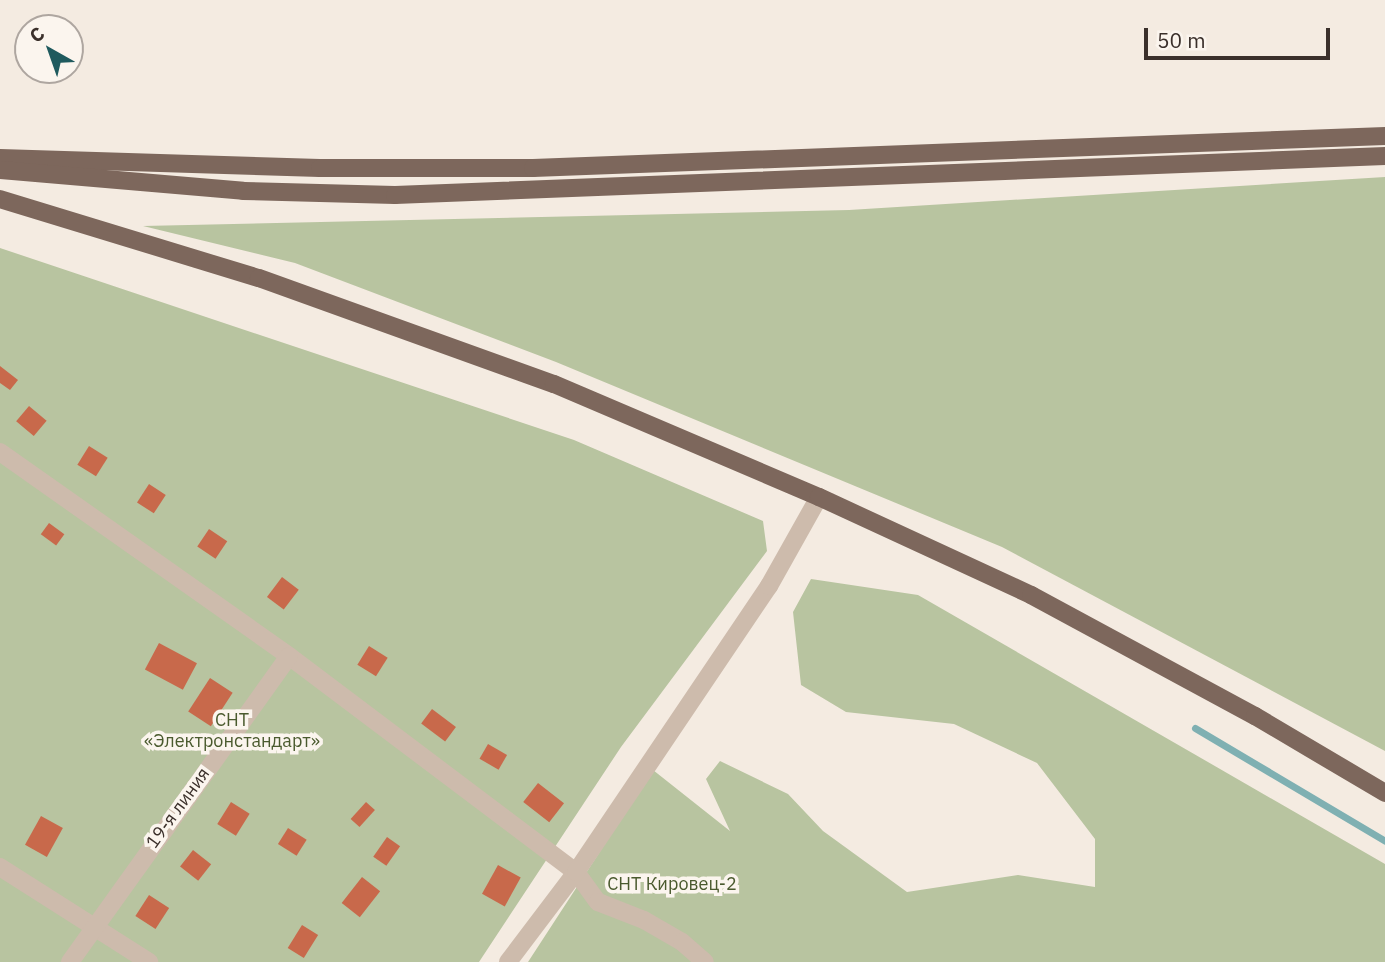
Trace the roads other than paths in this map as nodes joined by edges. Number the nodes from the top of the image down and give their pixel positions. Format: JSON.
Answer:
{"nodes":[{"id":1,"x":1385,"y":136,"type":"edge"},
{"id":2,"x":1385,"y":156,"type":"edge"},
{"id":3,"x":0,"y":158,"type":"edge"},
{"id":4,"x":0,"y":170,"type":"edge"},
{"id":5,"x":0,"y":199,"type":"edge"},
{"id":6,"x":0,"y":452,"type":"edge"},
{"id":7,"x":819,"y":497,"type":"junction"},
{"id":8,"x":289,"y":656,"type":"junction"},
{"id":9,"x":1385,"y":793,"type":"edge"},
{"id":10,"x":0,"y":867,"type":"edge"},
{"id":11,"x":576,"y":872,"type":"junction"},
{"id":12,"x":93,"y":923,"type":"junction"},
{"id":13,"x":70,"y":962,"type":"edge"},
{"id":14,"x":149,"y":962,"type":"edge"},
{"id":15,"x":509,"y":962,"type":"edge"},
{"id":16,"x":705,"y":962,"type":"edge"}],
"edges":[{"from":1,"to":3,"type":"main road"},
{"from":2,"to":4,"type":"main road"},
{"from":5,"to":7,"type":"main road"},
{"from":6,"to":8,"type":"street"},
{"from":7,"to":9,"type":"main road"},
{"from":7,"to":11,"type":"street"},
{"from":8,"to":11,"type":"street"},
{"from":8,"to":12,"type":"street","name":"19-я линия"},
{"from":10,"to":12,"type":"street"},
{"from":11,"to":15,"type":"street"},
{"from":11,"to":16,"type":"street"},
{"from":12,"to":13,"type":"street","name":"19-я линия"},
{"from":12,"to":14,"type":"street"}]}
